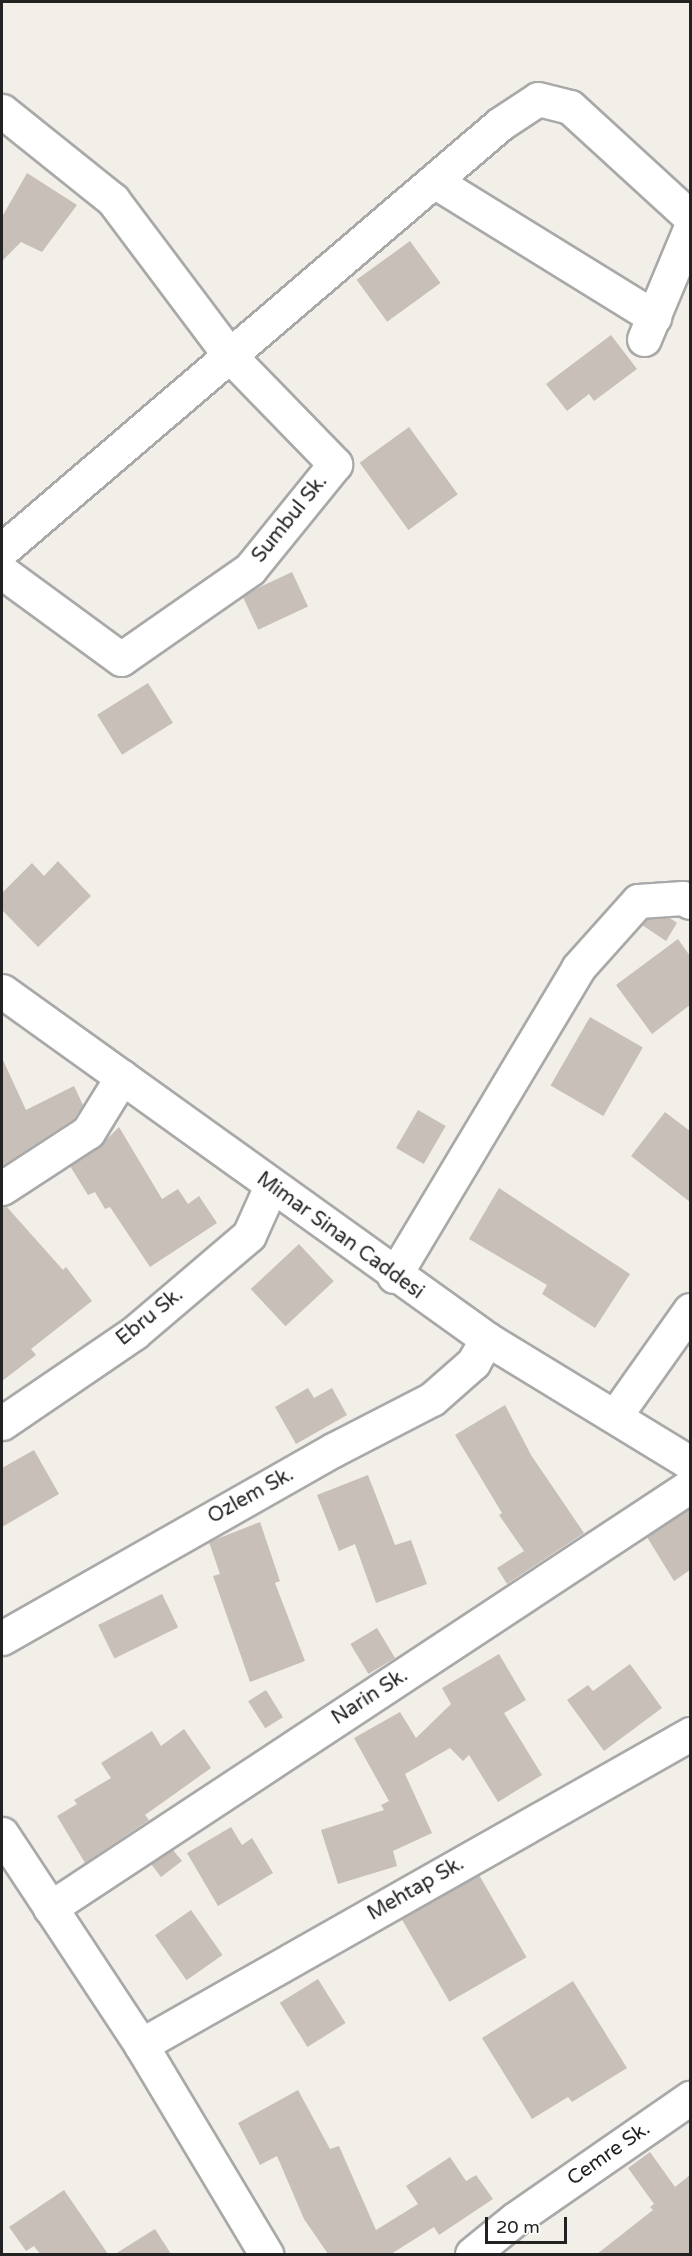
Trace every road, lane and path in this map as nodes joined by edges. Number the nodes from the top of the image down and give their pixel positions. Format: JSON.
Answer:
{"nodes":[{"id":1,"x":2,"y":111,"type":"edge"},
{"id":2,"x":434,"y":181,"type":"junction"},
{"id":3,"x":690,"y":217,"type":"edge"},
{"id":4,"x":690,"y":229,"type":"edge"},
{"id":5,"x":230,"y":356,"type":"junction"},
{"id":6,"x":2,"y":550,"type":"edge"},
{"id":7,"x":2,"y":572,"type":"edge"},
{"id":8,"x":690,"y":902,"type":"edge"},
{"id":9,"x":2,"y":992,"type":"edge"},
{"id":10,"x":122,"y":1077,"type":"junction"},
{"id":11,"x":271,"y":1186,"type":"junction"},
{"id":12,"x":2,"y":1188,"type":"edge"},
{"id":13,"x":394,"y":1276,"type":"junction"},
{"id":14,"x":690,"y":1310,"type":"edge"},
{"id":15,"x":487,"y":1340,"type":"junction"},
{"id":16,"x":615,"y":1416,"type":"junction"},
{"id":17,"x":2,"y":1423,"type":"edge"},
{"id":18,"x":690,"y":1463,"type":"edge"},
{"id":19,"x":690,"y":1486,"type":"edge"},
{"id":20,"x":2,"y":1638,"type":"edge"},
{"id":21,"x":690,"y":1734,"type":"edge"},
{"id":22,"x":2,"y":1834,"type":"edge"},
{"id":23,"x":50,"y":1908,"type":"junction"},
{"id":24,"x":141,"y":2045,"type":"junction"},
{"id":25,"x":690,"y":2097,"type":"edge"},
{"id":26,"x":266,"y":2254,"type":"edge"},
{"id":27,"x":472,"y":2254,"type":"edge"}],
"edges":[{"from":1,"to":5,"type":"street"},
{"from":2,"to":3,"type":"street"},
{"from":2,"to":4,"type":"street"},
{"from":2,"to":5,"type":"street"},
{"from":5,"to":6,"type":"street"},
{"from":5,"to":7,"type":"street","name":"Sumbul Sk."},
{"from":8,"to":13,"type":"street"},
{"from":9,"to":10,"type":"street","name":"Mimar Sinan Caddesi"},
{"from":10,"to":11,"type":"street","name":"Mimar Sinan Caddesi"},
{"from":10,"to":12,"type":"street"},
{"from":11,"to":13,"type":"street","name":"Mimar Sinan Caddesi"},
{"from":11,"to":17,"type":"street","name":"Ebru Sk."},
{"from":13,"to":15,"type":"street","name":"Mimar Sinan Caddesi"},
{"from":14,"to":16,"type":"street"},
{"from":15,"to":16,"type":"street","name":"Mimar Sinan Caddesi"},
{"from":15,"to":20,"type":"street","name":"Ozlem Sk."},
{"from":16,"to":18,"type":"street","name":"Mimar Sinan Caddesi"},
{"from":19,"to":23,"type":"street","name":"Narin Sk."},
{"from":21,"to":24,"type":"street","name":"Mehtap Sk."},
{"from":22,"to":23,"type":"street"},
{"from":23,"to":24,"type":"street"},
{"from":24,"to":26,"type":"street"},
{"from":25,"to":27,"type":"street","name":"Cemre Sk."}]}
